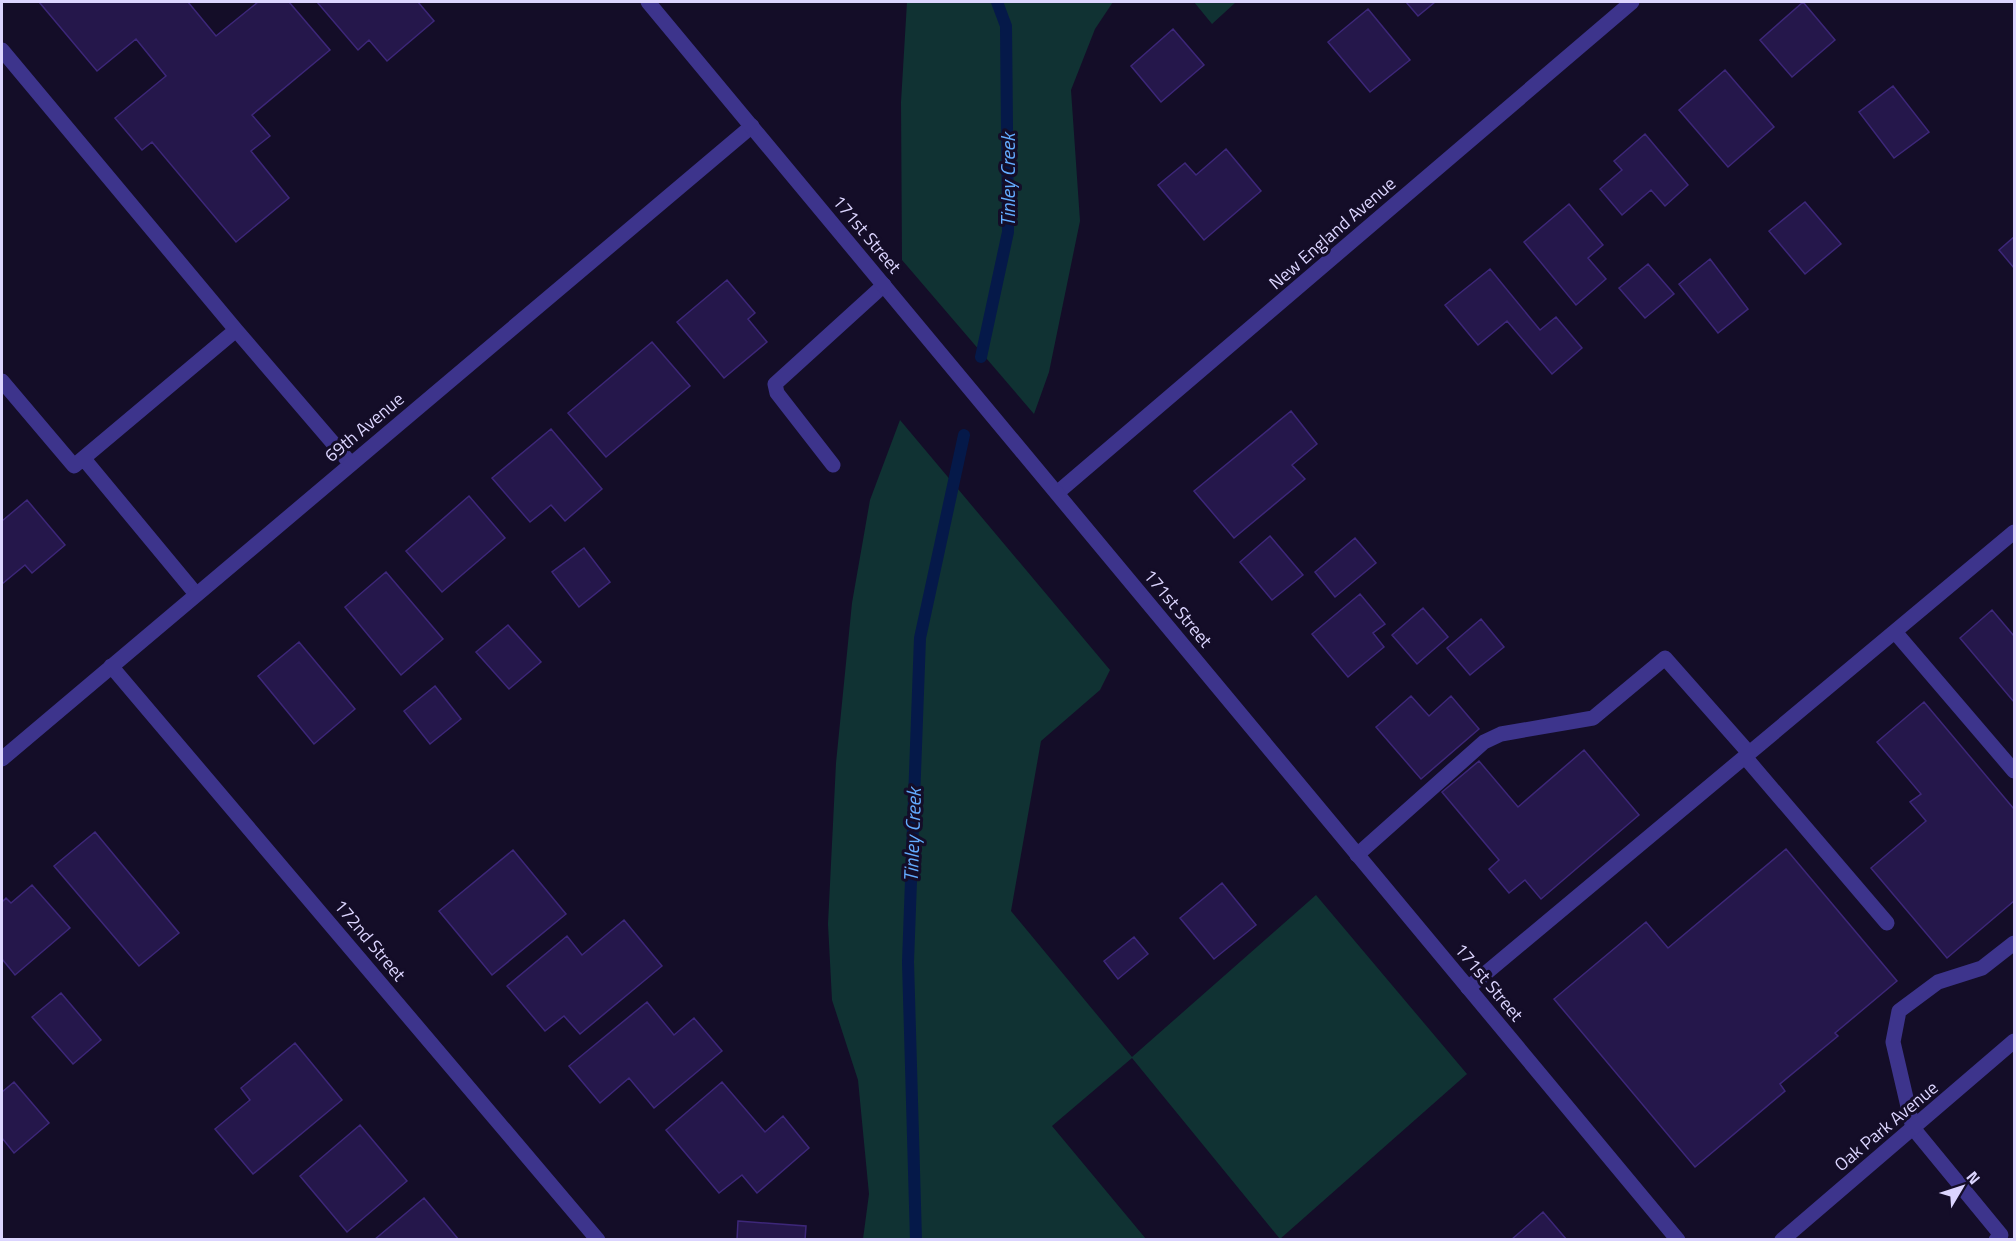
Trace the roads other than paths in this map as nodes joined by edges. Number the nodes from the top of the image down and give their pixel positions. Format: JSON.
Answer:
{"nodes":[{"id":1,"x":648,"y":2,"type":"edge"},
{"id":2,"x":1632,"y":2,"type":"edge"},
{"id":3,"x":2,"y":50,"type":"edge"},
{"id":4,"x":752,"y":126,"type":"junction"},
{"id":5,"x":884,"y":285,"type":"junction"},
{"id":6,"x":236,"y":330,"type":"junction"},
{"id":7,"x":2,"y":381,"type":"edge"},
{"id":8,"x":84,"y":459,"type":"junction"},
{"id":9,"x":351,"y":464,"type":"junction"},
{"id":10,"x":833,"y":465,"type":"dead end"},
{"id":11,"x":1058,"y":494,"type":"junction"},
{"id":12,"x":2014,"y":532,"type":"edge"},
{"id":13,"x":196,"y":594,"type":"junction"},
{"id":14,"x":1895,"y":632,"type":"junction"},
{"id":15,"x":111,"y":666,"type":"junction"},
{"id":16,"x":1747,"y":755,"type":"junction"},
{"id":17,"x":2,"y":759,"type":"edge"},
{"id":18,"x":2014,"y":771,"type":"edge"},
{"id":19,"x":1357,"y":855,"type":"junction"},
{"id":20,"x":1887,"y":923,"type":"dead end"},
{"id":21,"x":2014,"y":943,"type":"edge"},
{"id":22,"x":1468,"y":988,"type":"junction"},
{"id":23,"x":2014,"y":1041,"type":"edge"},
{"id":24,"x":1913,"y":1128,"type":"junction"},
{"id":25,"x":598,"y":1239,"type":"edge"},
{"id":26,"x":1677,"y":1239,"type":"edge"},
{"id":27,"x":1782,"y":1239,"type":"edge"},
{"id":28,"x":1996,"y":1239,"type":"edge"}],
"edges":[{"from":1,"to":4,"type":"street","name":"171st Street"},
{"from":2,"to":11,"type":"street","name":"New England Avenue"},
{"from":3,"to":6,"type":"street"},
{"from":4,"to":5,"type":"street","name":"171st Street"},
{"from":4,"to":9,"type":"street","name":"69th Avenue"},
{"from":5,"to":10,"type":"street"},
{"from":5,"to":11,"type":"street","name":"171st Street"},
{"from":6,"to":8,"type":"street"},
{"from":6,"to":9,"type":"street"},
{"from":7,"to":8,"type":"street"},
{"from":8,"to":13,"type":"street"},
{"from":9,"to":13,"type":"street","name":"69th Avenue"},
{"from":11,"to":19,"type":"street","name":"171st Street"},
{"from":12,"to":14,"type":"street"},
{"from":13,"to":15,"type":"street","name":"69th Avenue"},
{"from":14,"to":16,"type":"street"},
{"from":14,"to":18,"type":"street"},
{"from":15,"to":17,"type":"street","name":"69th Avenue"},
{"from":15,"to":25,"type":"street","name":"172nd Street"},
{"from":16,"to":19,"type":"street"},
{"from":16,"to":20,"type":"street"},
{"from":16,"to":22,"type":"street"},
{"from":19,"to":22,"type":"street","name":"171st Street"},
{"from":21,"to":24,"type":"street"},
{"from":22,"to":26,"type":"street","name":"171st Street"},
{"from":23,"to":24,"type":"street","name":"Oak Park Avenue"},
{"from":24,"to":27,"type":"street","name":"Oak Park Avenue"},
{"from":24,"to":28,"type":"street"}]}
